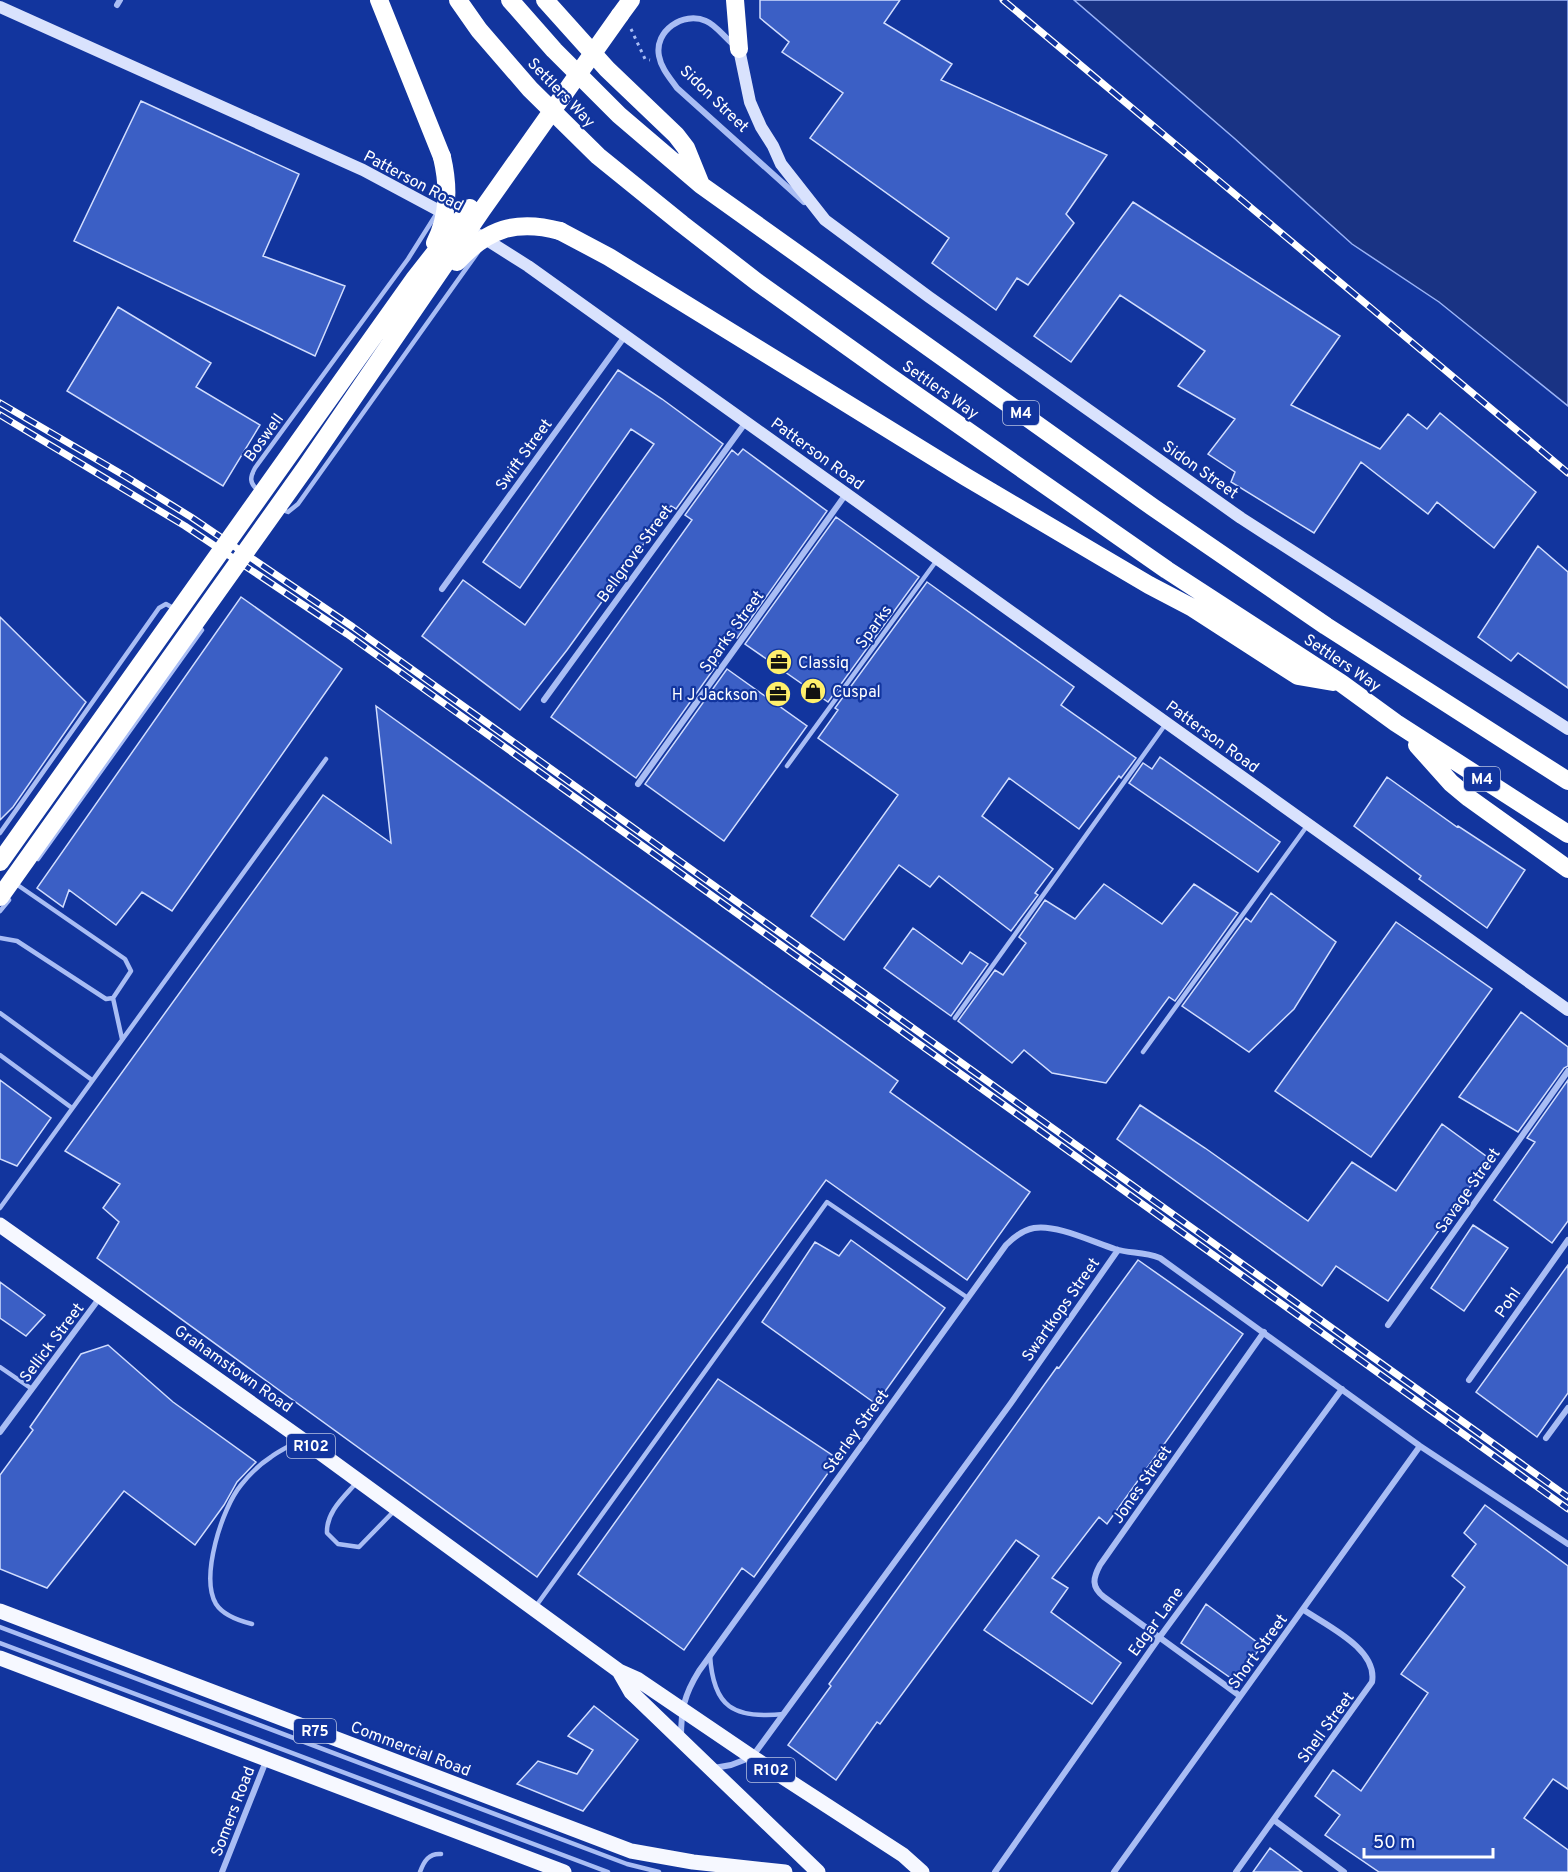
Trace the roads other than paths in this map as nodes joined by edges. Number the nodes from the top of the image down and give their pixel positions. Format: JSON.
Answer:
{"nodes":[{"id":1,"x":380,"y":0,"type":"edge"},
{"id":2,"x":458,"y":0,"type":"edge"},
{"id":3,"x":510,"y":0,"type":"edge"},
{"id":4,"x":546,"y":0,"type":"edge"},
{"id":5,"x":735,"y":0,"type":"edge"},
{"id":6,"x":0,"y":7,"type":"edge"},
{"id":7,"x":622,"y":9,"type":"edge"},
{"id":8,"x":739,"y":49,"type":"junction"},
{"id":9,"x":701,"y":185,"type":"junction"},
{"id":10,"x":439,"y":210,"type":"junction"},
{"id":11,"x":825,"y":220,"type":"junction"},
{"id":12,"x":487,"y":240,"type":"junction"},
{"id":13,"x":415,"y":278,"type":"junction"},
{"id":14,"x":397,"y":336,"type":"junction"},
{"id":15,"x":625,"y":336,"type":"junction"},
{"id":16,"x":746,"y":422,"type":"junction"},
{"id":17,"x":847,"y":494,"type":"junction"},
{"id":18,"x":269,"y":499,"type":"dead end"},
{"id":19,"x":276,"y":505,"type":"dead end"},
{"id":20,"x":937,"y":560,"type":"junction"},
{"id":21,"x":442,"y":589,"type":"dead end"},
{"id":22,"x":185,"y":616,"type":"dead end"},
{"id":23,"x":193,"y":622,"type":"dead end"},
{"id":24,"x":1341,"y":683,"type":"junction"},
{"id":25,"x":544,"y":700,"type":"dead end"},
{"id":26,"x":1167,"y":723,"type":"junction"},
{"id":27,"x":1396,"y":723,"type":"junction"},
{"id":28,"x":1568,"y":729,"type":"edge"},
{"id":29,"x":326,"y":759,"type":"dead end"},
{"id":30,"x":787,"y":765,"type":"dead end"},
{"id":31,"x":1568,"y":781,"type":"edge"},
{"id":32,"x":638,"y":784,"type":"dead end"},
{"id":33,"x":1308,"y":824,"type":"junction"},
{"id":34,"x":0,"y":832,"type":"edge"},
{"id":35,"x":1568,"y":834,"type":"edge"},
{"id":36,"x":0,"y":862,"type":"edge"},
{"id":37,"x":32,"y":867,"type":"dead end"},
{"id":38,"x":1568,"y":869,"type":"edge"},
{"id":39,"x":25,"y":877,"type":"dead end"},
{"id":40,"x":19,"y":886,"type":"junction"},
{"id":41,"x":0,"y":897,"type":"edge"},
{"id":42,"x":0,"y":911,"type":"edge"},
{"id":43,"x":0,"y":938,"type":"edge"},
{"id":44,"x":113,"y":998,"type":"junction"},
{"id":45,"x":1568,"y":1010,"type":"edge"},
{"id":46,"x":0,"y":1013,"type":"edge"},
{"id":47,"x":955,"y":1018,"type":"dead end"},
{"id":48,"x":122,"y":1039,"type":"junction"},
{"id":49,"x":1143,"y":1052,"type":"dead end"},
{"id":50,"x":0,"y":1055,"type":"edge"},
{"id":51,"x":1568,"y":1071,"type":"edge"},
{"id":52,"x":92,"y":1080,"type":"junction"},
{"id":53,"x":72,"y":1108,"type":"junction"},
{"id":54,"x":0,"y":1208,"type":"edge"},
{"id":55,"x":0,"y":1226,"type":"edge"},
{"id":56,"x":1568,"y":1240,"type":"edge"},
{"id":57,"x":1118,"y":1250,"type":"junction"},
{"id":58,"x":102,"y":1296,"type":"junction"},
{"id":59,"x":968,"y":1298,"type":"junction"},
{"id":60,"x":1388,"y":1325,"type":"dead end"},
{"id":61,"x":1264,"y":1332,"type":"junction"},
{"id":62,"x":0,"y":1367,"type":"edge"},
{"id":63,"x":1469,"y":1380,"type":"dead end"},
{"id":64,"x":32,"y":1389,"type":"junction"},
{"id":65,"x":1342,"y":1389,"type":"junction"},
{"id":66,"x":1568,"y":1408,"type":"edge"},
{"id":67,"x":0,"y":1432,"type":"edge"},
{"id":68,"x":300,"y":1438,"type":"junction"},
{"id":69,"x":1546,"y":1438,"type":"dead end"},
{"id":70,"x":1420,"y":1446,"type":"junction"},
{"id":71,"x":358,"y":1480,"type":"junction"},
{"id":72,"x":397,"y":1508,"type":"junction"},
{"id":73,"x":1568,"y":1544,"type":"edge"},
{"id":74,"x":534,"y":1608,"type":"junction"},
{"id":75,"x":1304,"y":1610,"type":"junction"},
{"id":76,"x":0,"y":1611,"type":"edge"},
{"id":77,"x":252,"y":1624,"type":"dead end"},
{"id":78,"x":0,"y":1627,"type":"edge"},
{"id":79,"x":1159,"y":1638,"type":"junction"},
{"id":80,"x":0,"y":1643,"type":"edge"},
{"id":81,"x":710,"y":1655,"type":"junction"},
{"id":82,"x":0,"y":1658,"type":"edge"},
{"id":83,"x":619,"y":1671,"type":"junction"},
{"id":84,"x":1240,"y":1696,"type":"junction"},
{"id":85,"x":681,"y":1710,"type":"junction"},
{"id":86,"x":784,"y":1714,"type":"junction"},
{"id":87,"x":681,"y":1741,"type":"junction"},
{"id":88,"x":752,"y":1757,"type":"junction"},
{"id":89,"x":267,"y":1759,"type":"junction"},
{"id":90,"x":711,"y":1768,"type":"junction"},
{"id":91,"x":1274,"y":1820,"type":"junction"},
{"id":92,"x":441,"y":1854,"type":"dead end"},
{"id":93,"x":222,"y":1872,"type":"edge"},
{"id":94,"x":420,"y":1872,"type":"edge"},
{"id":95,"x":564,"y":1872,"type":"edge"},
{"id":96,"x":608,"y":1872,"type":"edge"},
{"id":97,"x":659,"y":1872,"type":"edge"},
{"id":98,"x":785,"y":1872,"type":"edge"},
{"id":99,"x":818,"y":1872,"type":"edge"},
{"id":100,"x":922,"y":1872,"type":"edge"},
{"id":101,"x":995,"y":1872,"type":"edge"},
{"id":102,"x":1114,"y":1872,"type":"edge"},
{"id":103,"x":1236,"y":1872,"type":"edge"},
{"id":104,"x":1344,"y":1872,"type":"edge"}],
"edges":[{"from":1,"to":13,"type":"highway","bridge":true},
{"from":2,"to":24,"type":"highway","name":"Settlers Way","number":"M4"},
{"from":3,"to":9,"type":"highway","name":"Settlers Way","number":"M4"},
{"from":4,"to":9,"type":"highway"},
{"from":5,"to":8,"type":"highway"},
{"from":6,"to":10,"type":"street","name":"Patterson Road"},
{"from":7,"to":13,"type":"highway","bridge":true},
{"from":7,"to":14,"type":"highway","bridge":true},
{"from":8,"to":11,"type":"street","name":"Sidon Street"},
{"from":8,"to":11,"type":"street","name":"Sidon Street"},
{"from":9,"to":31,"type":"highway","name":"Settlers Way","number":"M4"},
{"from":10,"to":12,"type":"street","name":"Patterson Road"},
{"from":10,"to":18,"type":"lane","name":"Boswell"},
{"from":11,"to":28,"type":"street","name":"Sidon Street"},
{"from":12,"to":15,"type":"street","name":"Patterson Road"},
{"from":12,"to":19,"type":"lane"},
{"from":13,"to":36,"type":"highway","bridge":true},
{"from":14,"to":24,"type":"highway","bridge":true},
{"from":14,"to":41,"type":"highway","bridge":true},
{"from":15,"to":16,"type":"street","name":"Patterson Road"},
{"from":15,"to":21,"type":"street","name":"Swift Street"},
{"from":16,"to":17,"type":"street","name":"Patterson Road"},
{"from":16,"to":25,"type":"street","name":"Bellgrove Street"},
{"from":17,"to":20,"type":"street","name":"Patterson Road"},
{"from":17,"to":32,"type":"street","name":"Sparks Street"},
{"from":20,"to":26,"type":"street","name":"Patterson Road"},
{"from":20,"to":30,"type":"lane","name":"Sparks"},
{"from":22,"to":34,"type":"lane"},
{"from":23,"to":37,"type":"lane"},
{"from":24,"to":27,"type":"highway","name":"Settlers Way","number":"M4"},
{"from":26,"to":33,"type":"street","name":"Patterson Road"},
{"from":26,"to":47,"type":"lane"},
{"from":27,"to":35,"type":"highway","name":"Settlers Way","number":"M4"},
{"from":27,"to":38,"type":"highway"},
{"from":29,"to":48,"type":"lane"},
{"from":33,"to":45,"type":"street","name":"Patterson Road"},
{"from":33,"to":49,"type":"lane"},
{"from":39,"to":40,"type":"lane"},
{"from":40,"to":42,"type":"lane"},
{"from":40,"to":44,"type":"lane"},
{"from":43,"to":44,"type":"lane"},
{"from":44,"to":48,"type":"lane"},
{"from":46,"to":52,"type":"lane"},
{"from":48,"to":52,"type":"lane"},
{"from":50,"to":53,"type":"lane"},
{"from":51,"to":60,"type":"street","name":"Savage Street"},
{"from":52,"to":53,"type":"lane"},
{"from":53,"to":54,"type":"lane"},
{"from":55,"to":58,"type":"main road","name":"Grahamstown Road","number":"R102"},
{"from":56,"to":63,"type":"street","name":"Pohl"},
{"from":57,"to":59,"type":"street","name":"Sterley Street"},
{"from":57,"to":61,"type":"street","name":"Swartkops Street"},
{"from":57,"to":86,"type":"street","name":"Swartkops Street"},
{"from":58,"to":64,"type":"street","name":"Sellick Street"},
{"from":58,"to":68,"type":"main road","name":"Grahamstown Road","number":"R102"},
{"from":59,"to":74,"type":"lane"},
{"from":59,"to":81,"type":"street","name":"Sterley Street"},
{"from":61,"to":65,"type":"street","name":"Swartkops Street"},
{"from":61,"to":79,"type":"street","name":"Jones Street"},
{"from":62,"to":64,"type":"lane"},
{"from":64,"to":67,"type":"street","name":"Sellick Street"},
{"from":65,"to":70,"type":"street","name":"Swartkops Street"},
{"from":65,"to":79,"type":"street","name":"Edgar Lane"},
{"from":66,"to":69,"type":"street"},
{"from":68,"to":71,"type":"main road","name":"Grahamstown Road","number":"R102"},
{"from":68,"to":77,"type":"lane"},
{"from":70,"to":73,"type":"street","name":"Swartkops Street"},
{"from":70,"to":75,"type":"street","name":"Short Street"},
{"from":71,"to":72,"type":"main road","name":"Grahamstown Road","number":"R102"},
{"from":71,"to":72,"type":"lane"},
{"from":72,"to":74,"type":"main road","name":"Grahamstown Road","number":"R102"},
{"from":74,"to":83,"type":"main road","name":"Grahamstown Road","number":"R102"},
{"from":75,"to":84,"type":"street","name":"Short Street"},
{"from":75,"to":91,"type":"street","name":"Shell Street"},
{"from":76,"to":98,"type":"main road","name":"Commercial Road","number":"R75"},
{"from":78,"to":97,"type":"lane"},
{"from":79,"to":84,"type":"street","name":"Jones Street"},
{"from":79,"to":101,"type":"street","name":"Edgar Lane"},
{"from":80,"to":96,"type":"lane"},
{"from":81,"to":85,"type":"street","name":"Sterley Street"},
{"from":81,"to":86,"type":"lane"},
{"from":82,"to":89,"type":"main road","number":"R75"},
{"from":83,"to":85,"type":"main road","name":"Grahamstown Road","number":"R102"},
{"from":83,"to":87,"type":"main road","name":"Grahamstown Road","number":"R102"},
{"from":84,"to":102,"type":"street","name":"Short Street"},
{"from":85,"to":87,"type":"street","name":"Sterley Street"},
{"from":85,"to":88,"type":"main road","name":"Grahamstown Road","number":"R102"},
{"from":86,"to":88,"type":"street","name":"Swartkops Street"},
{"from":87,"to":90,"type":"main road","name":"Grahamstown Road","number":"R102"},
{"from":88,"to":90,"type":"street"},
{"from":88,"to":100,"type":"main road","name":"Grahamstown Road","number":"R102"},
{"from":89,"to":93,"type":"street","name":"Somers Road"},
{"from":89,"to":95,"type":"main road","number":"R75"},
{"from":90,"to":99,"type":"main road","name":"Grahamstown Road","number":"R102"},
{"from":91,"to":103,"type":"street","name":"Shell Street"},
{"from":91,"to":104,"type":"street"},
{"from":92,"to":94,"type":"lane"}]}
